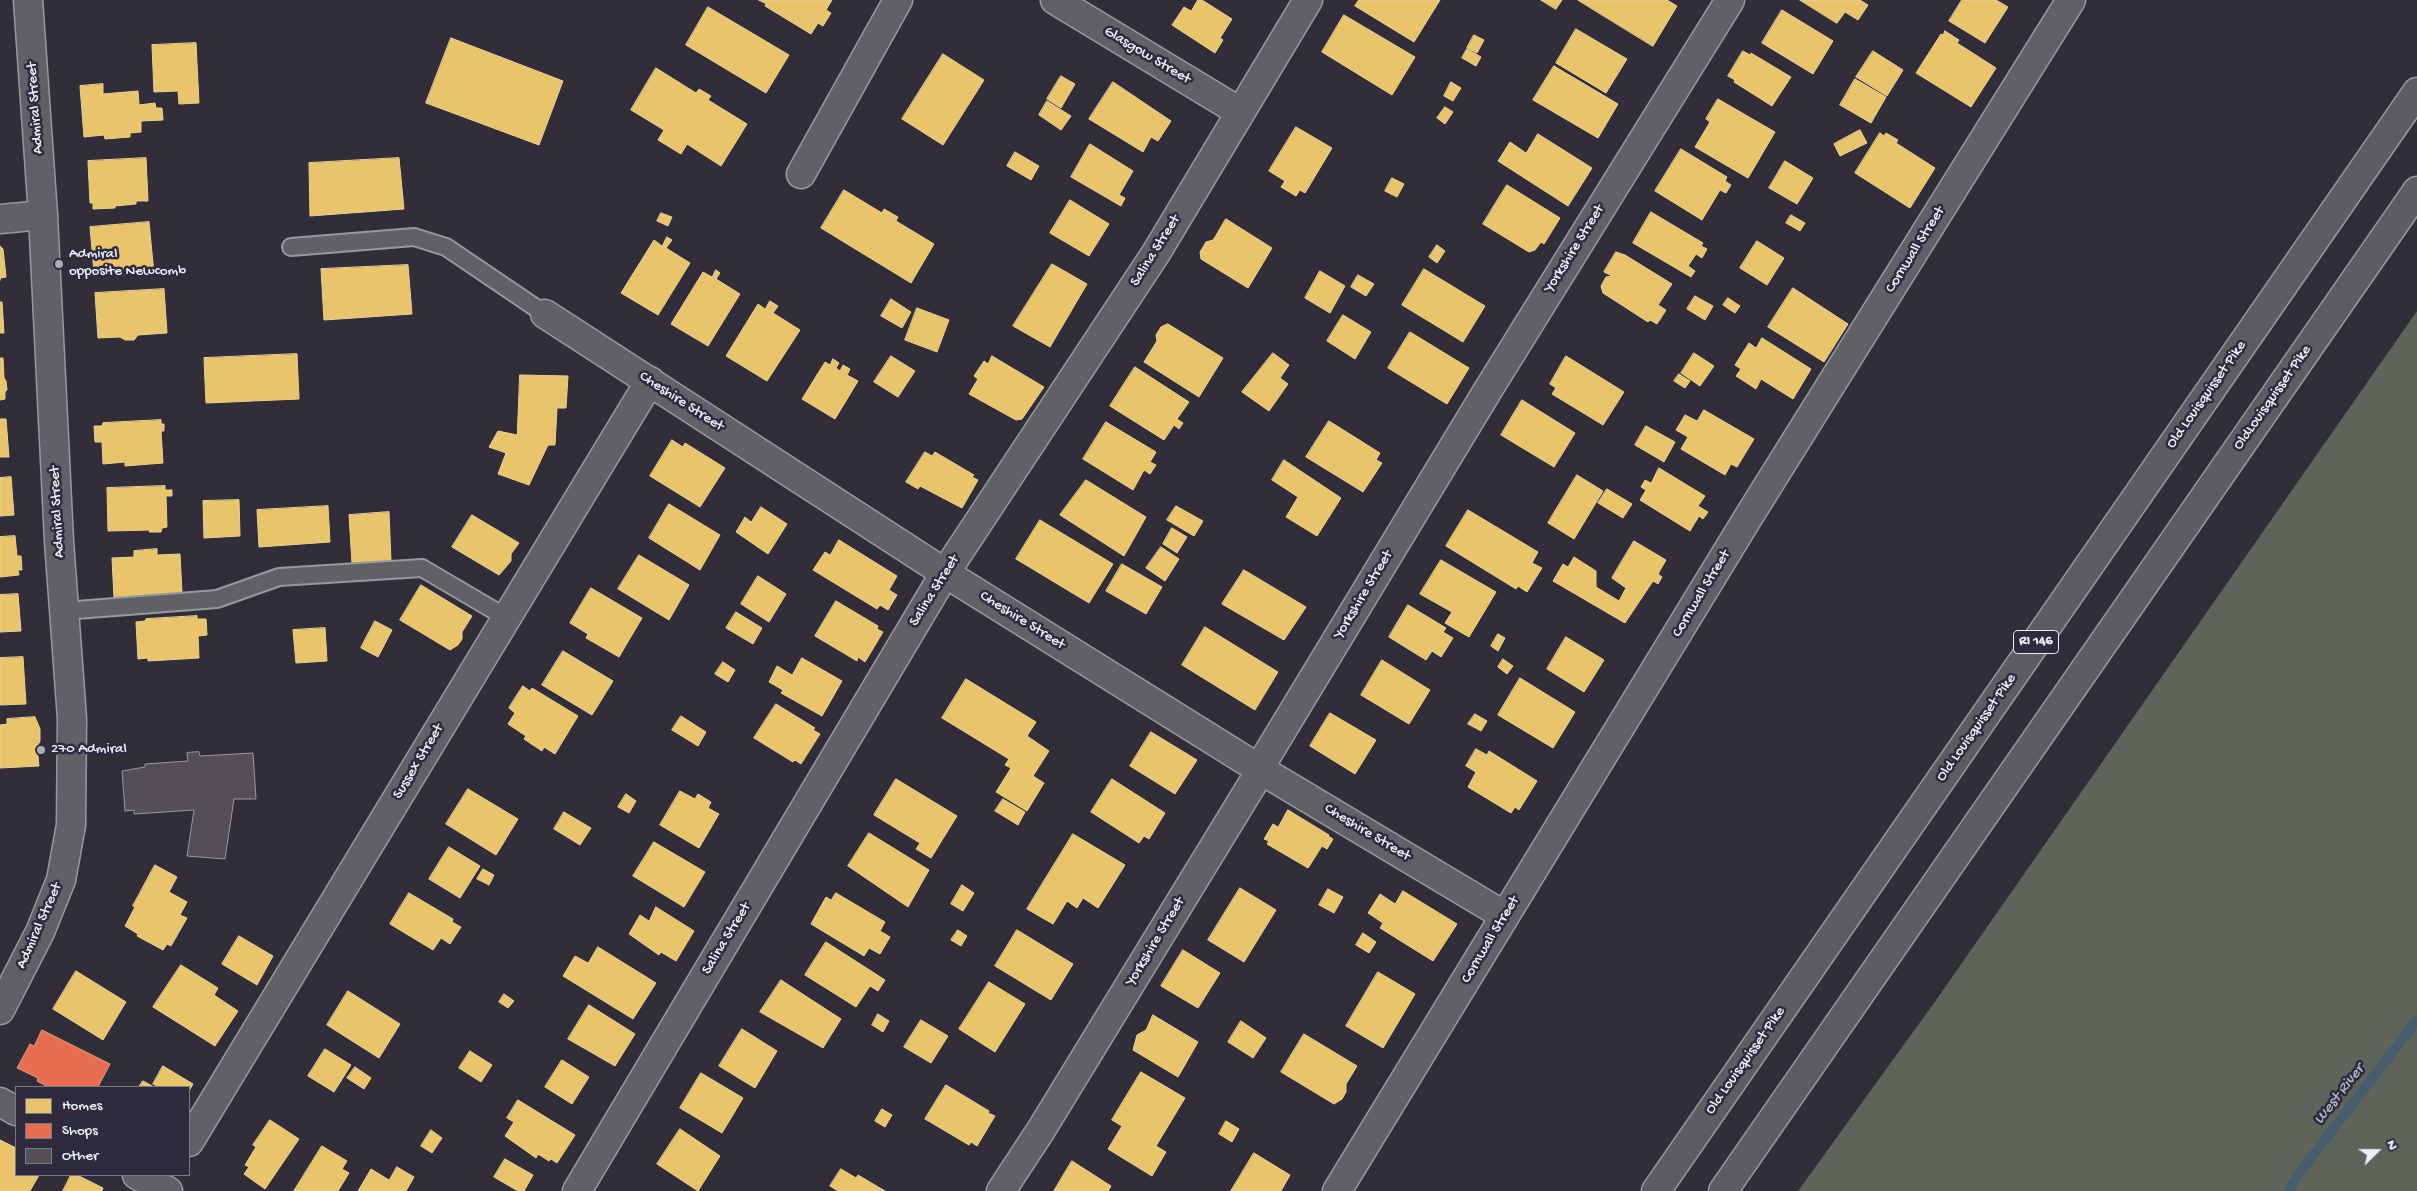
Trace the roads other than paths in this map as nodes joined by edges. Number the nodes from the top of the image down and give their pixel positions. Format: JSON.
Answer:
{"nodes":[{"id":1,"x":28,"y":0,"type":"edge"},
{"id":2,"x":898,"y":0,"type":"edge"},
{"id":3,"x":1055,"y":0,"type":"edge"},
{"id":4,"x":1308,"y":0,"type":"edge"},
{"id":5,"x":1730,"y":0,"type":"edge"},
{"id":6,"x":2071,"y":0,"type":"edge"},
{"id":7,"x":2417,"y":92,"type":"edge"},
{"id":8,"x":1240,"y":112,"type":"junction"},
{"id":9,"x":801,"y":174,"type":"dead end"},
{"id":10,"x":2417,"y":191,"type":"edge"},
{"id":11,"x":44,"y":215,"type":"junction"},
{"id":12,"x":0,"y":219,"type":"edge"},
{"id":13,"x":291,"y":247,"type":"dead end"},
{"id":14,"x":545,"y":314,"type":"joint"},
{"id":15,"x":650,"y":381,"type":"junction"},
{"id":16,"x":944,"y":573,"type":"junction"},
{"id":17,"x":64,"y":611,"type":"junction"},
{"id":18,"x":507,"y":618,"type":"junction"},
{"id":19,"x":1261,"y":770,"type":"junction"},
{"id":20,"x":1506,"y":916,"type":"junction"},
{"id":21,"x":0,"y":1010,"type":"edge"},
{"id":22,"x":0,"y":1102,"type":"edge"},
{"id":23,"x":15,"y":1110,"type":"edge"},
{"id":24,"x":190,"y":1140,"type":"edge"},
{"id":25,"x":140,"y":1176,"type":"edge"},
{"id":26,"x":166,"y":1184,"type":"edge"},
{"id":27,"x":577,"y":1191,"type":"edge"},
{"id":28,"x":1001,"y":1191,"type":"edge"},
{"id":29,"x":1337,"y":1191,"type":"edge"},
{"id":30,"x":1656,"y":1191,"type":"edge"},
{"id":31,"x":1723,"y":1191,"type":"edge"}],
"edges":[{"from":1,"to":11,"type":"street","name":"Admiral Street"},
{"from":2,"to":9,"type":"street"},
{"from":3,"to":8,"type":"street","name":"Glasgow Street"},
{"from":4,"to":8,"type":"street","name":"Salina Street"},
{"from":5,"to":19,"type":"street","name":"Yorkshire Street"},
{"from":6,"to":20,"type":"street","name":"Cornwall Street"},
{"from":7,"to":30,"type":"highway","name":"Old Louisquisset Pike","number":"RI 146"},
{"from":8,"to":16,"type":"street","name":"Salina Street"},
{"from":10,"to":31,"type":"highway","name":"OldLouisquisset Pike"},
{"from":11,"to":12,"type":"street"},
{"from":11,"to":17,"type":"street","name":"Admiral Street"},
{"from":13,"to":14,"type":"lane"},
{"from":14,"to":15,"type":"street","name":"Cheshire Street"},
{"from":15,"to":16,"type":"street","name":"Cheshire Street"},
{"from":15,"to":18,"type":"street","name":"Sussex Street"},
{"from":16,"to":19,"type":"street","name":"Cheshire Street"},
{"from":16,"to":27,"type":"street","name":"Salina Street"},
{"from":17,"to":18,"type":"lane"},
{"from":17,"to":21,"type":"street","name":"Admiral Street"},
{"from":18,"to":24,"type":"street","name":"Sussex Street"},
{"from":19,"to":20,"type":"street","name":"Cheshire Street"},
{"from":19,"to":28,"type":"street","name":"Yorkshire Street"},
{"from":20,"to":29,"type":"street","name":"Cornwall Street"},
{"from":22,"to":23,"type":"street"},
{"from":25,"to":26,"type":"street"}]}
